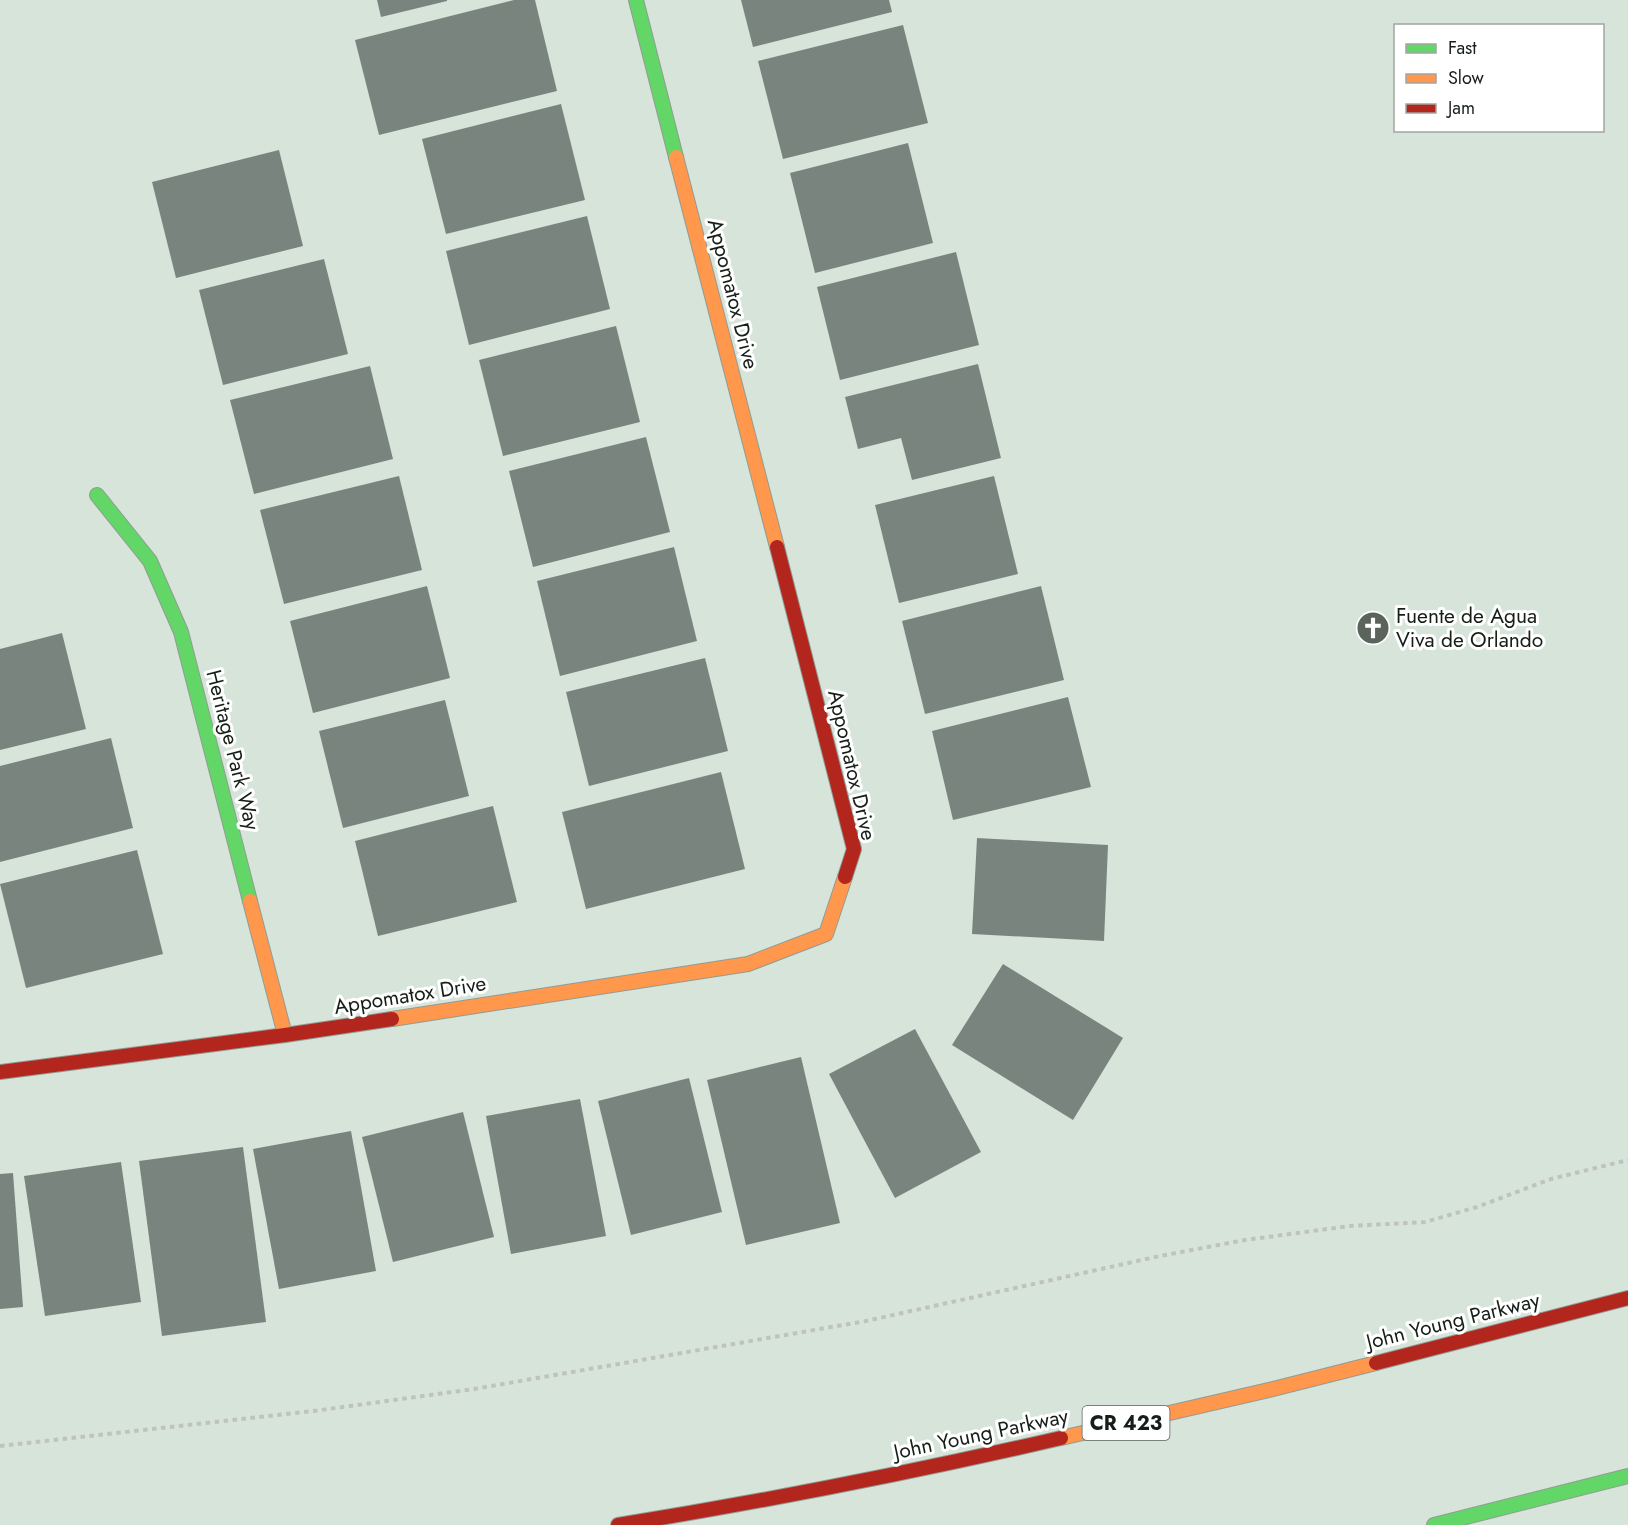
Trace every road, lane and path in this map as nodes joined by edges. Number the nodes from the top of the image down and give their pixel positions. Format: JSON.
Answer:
{"nodes":[{"id":1,"x":636,"y":0,"type":"edge"},
{"id":2,"x":97,"y":495,"type":"dead end"},
{"id":3,"x":285,"y":1035,"type":"junction"},
{"id":4,"x":0,"y":1072,"type":"edge"},
{"id":5,"x":1628,"y":1160,"type":"edge"},
{"id":6,"x":1628,"y":1299,"type":"edge"},
{"id":7,"x":0,"y":1446,"type":"edge"},
{"id":8,"x":1628,"y":1476,"type":"edge"},
{"id":9,"x":618,"y":1525,"type":"edge"},
{"id":10,"x":1434,"y":1525,"type":"edge"}],
"edges":[{"from":1,"to":3,"type":"main road","name":"Appomatox Drive"},
{"from":2,"to":3,"type":"main road","name":"Heritage Park Way"},
{"from":3,"to":4,"type":"main road","name":"Appomatox Drive"},
{"from":5,"to":7,"type":"path"},
{"from":6,"to":9,"type":"main road","name":"John Young Parkway","number":"CR 423"},
{"from":8,"to":10,"type":"main road"}]}
